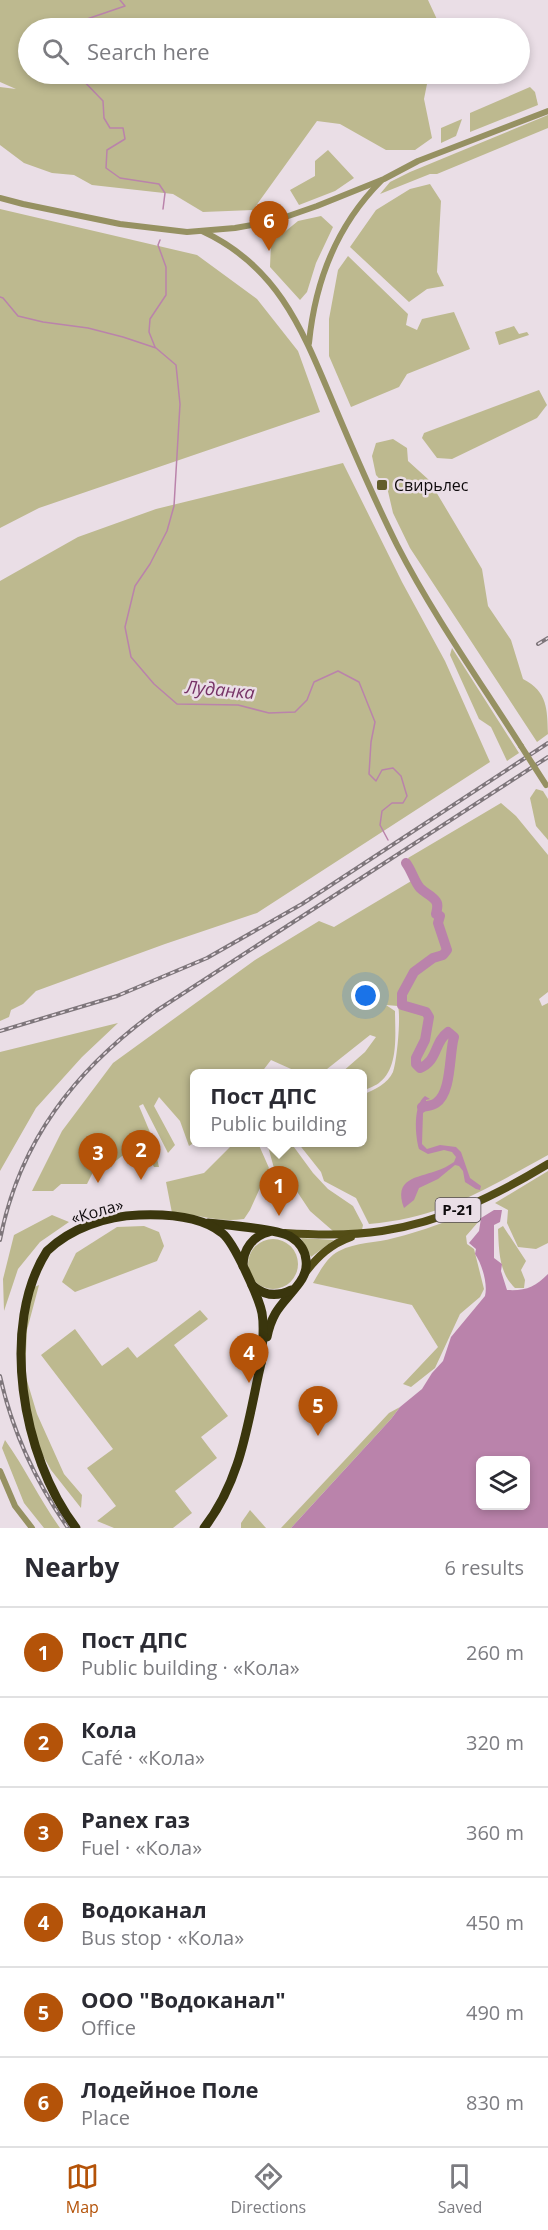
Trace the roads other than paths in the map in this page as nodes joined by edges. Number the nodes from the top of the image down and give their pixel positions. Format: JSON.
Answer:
{"nodes":[{"id":1,"x":548,"y":111,"type":"edge"},
{"id":2,"x":384,"y":179,"type":"junction"},
{"id":3,"x":0,"y":198,"type":"edge"},
{"id":4,"x":202,"y":231,"type":"junction"},
{"id":5,"x":309,"y":345,"type":"junction"},
{"id":6,"x":547,"y":787,"type":"edge"},
{"id":7,"x":548,"y":1164,"type":"edge"},
{"id":8,"x":197,"y":1221,"type":"junction"},
{"id":9,"x":271,"y":1232,"type":"junction"},
{"id":10,"x":284,"y":1233,"type":"junction"},
{"id":11,"x":360,"y":1234,"type":"junction"},
{"id":12,"x":244,"y":1270,"type":"junction"},
{"id":13,"x":305,"y":1273,"type":"junction"},
{"id":14,"x":21,"y":1284,"type":"dead end"},
{"id":15,"x":250,"y":1284,"type":"junction"},
{"id":16,"x":296,"y":1286,"type":"junction"},
{"id":17,"x":261,"y":1363,"type":"junction"},
{"id":18,"x":17,"y":1414,"type":"dead end"},
{"id":19,"x":0,"y":1471,"type":"edge"},
{"id":20,"x":32,"y":1528,"type":"edge"},
{"id":21,"x":76,"y":1528,"type":"edge"},
{"id":22,"x":204,"y":1528,"type":"edge"}],
"edges":[{"from":1,"to":2,"type":"street"},
{"from":2,"to":4,"type":"street"},
{"from":2,"to":5,"type":"street"},
{"from":3,"to":4,"type":"street"},
{"from":4,"to":5,"type":"street"},
{"from":5,"to":6,"type":"street","bridge":true},
{"from":7,"to":11,"type":"main road","number":"Р-21"},
{"from":8,"to":9,"type":"highway","number":"Р-21"},
{"from":8,"to":12,"type":"highway","name":"«Кола»","number":"Р-21"},
{"from":8,"to":14,"type":"highway","name":"«Кола»","number":"Р-21"},
{"from":9,"to":10,"type":"highway","number":"Р-21"},
{"from":9,"to":12,"type":"highway"},
{"from":10,"to":11,"type":"main road","number":"Р-21"},
{"from":10,"to":13,"type":"highway"},
{"from":11,"to":13,"type":"main road","number":"Р-21"},
{"from":12,"to":15,"type":"highway","number":"Р-21"},
{"from":13,"to":16,"type":"highway","number":"Р-21"},
{"from":15,"to":16,"type":"highway"},
{"from":15,"to":17,"type":"highway","number":"Р-21"},
{"from":16,"to":17,"type":"highway","number":"Р-21"},
{"from":17,"to":22,"type":"highway","number":"Р-21"},
{"from":18,"to":21,"type":"highway"},
{"from":19,"to":20,"type":"street"}]}
